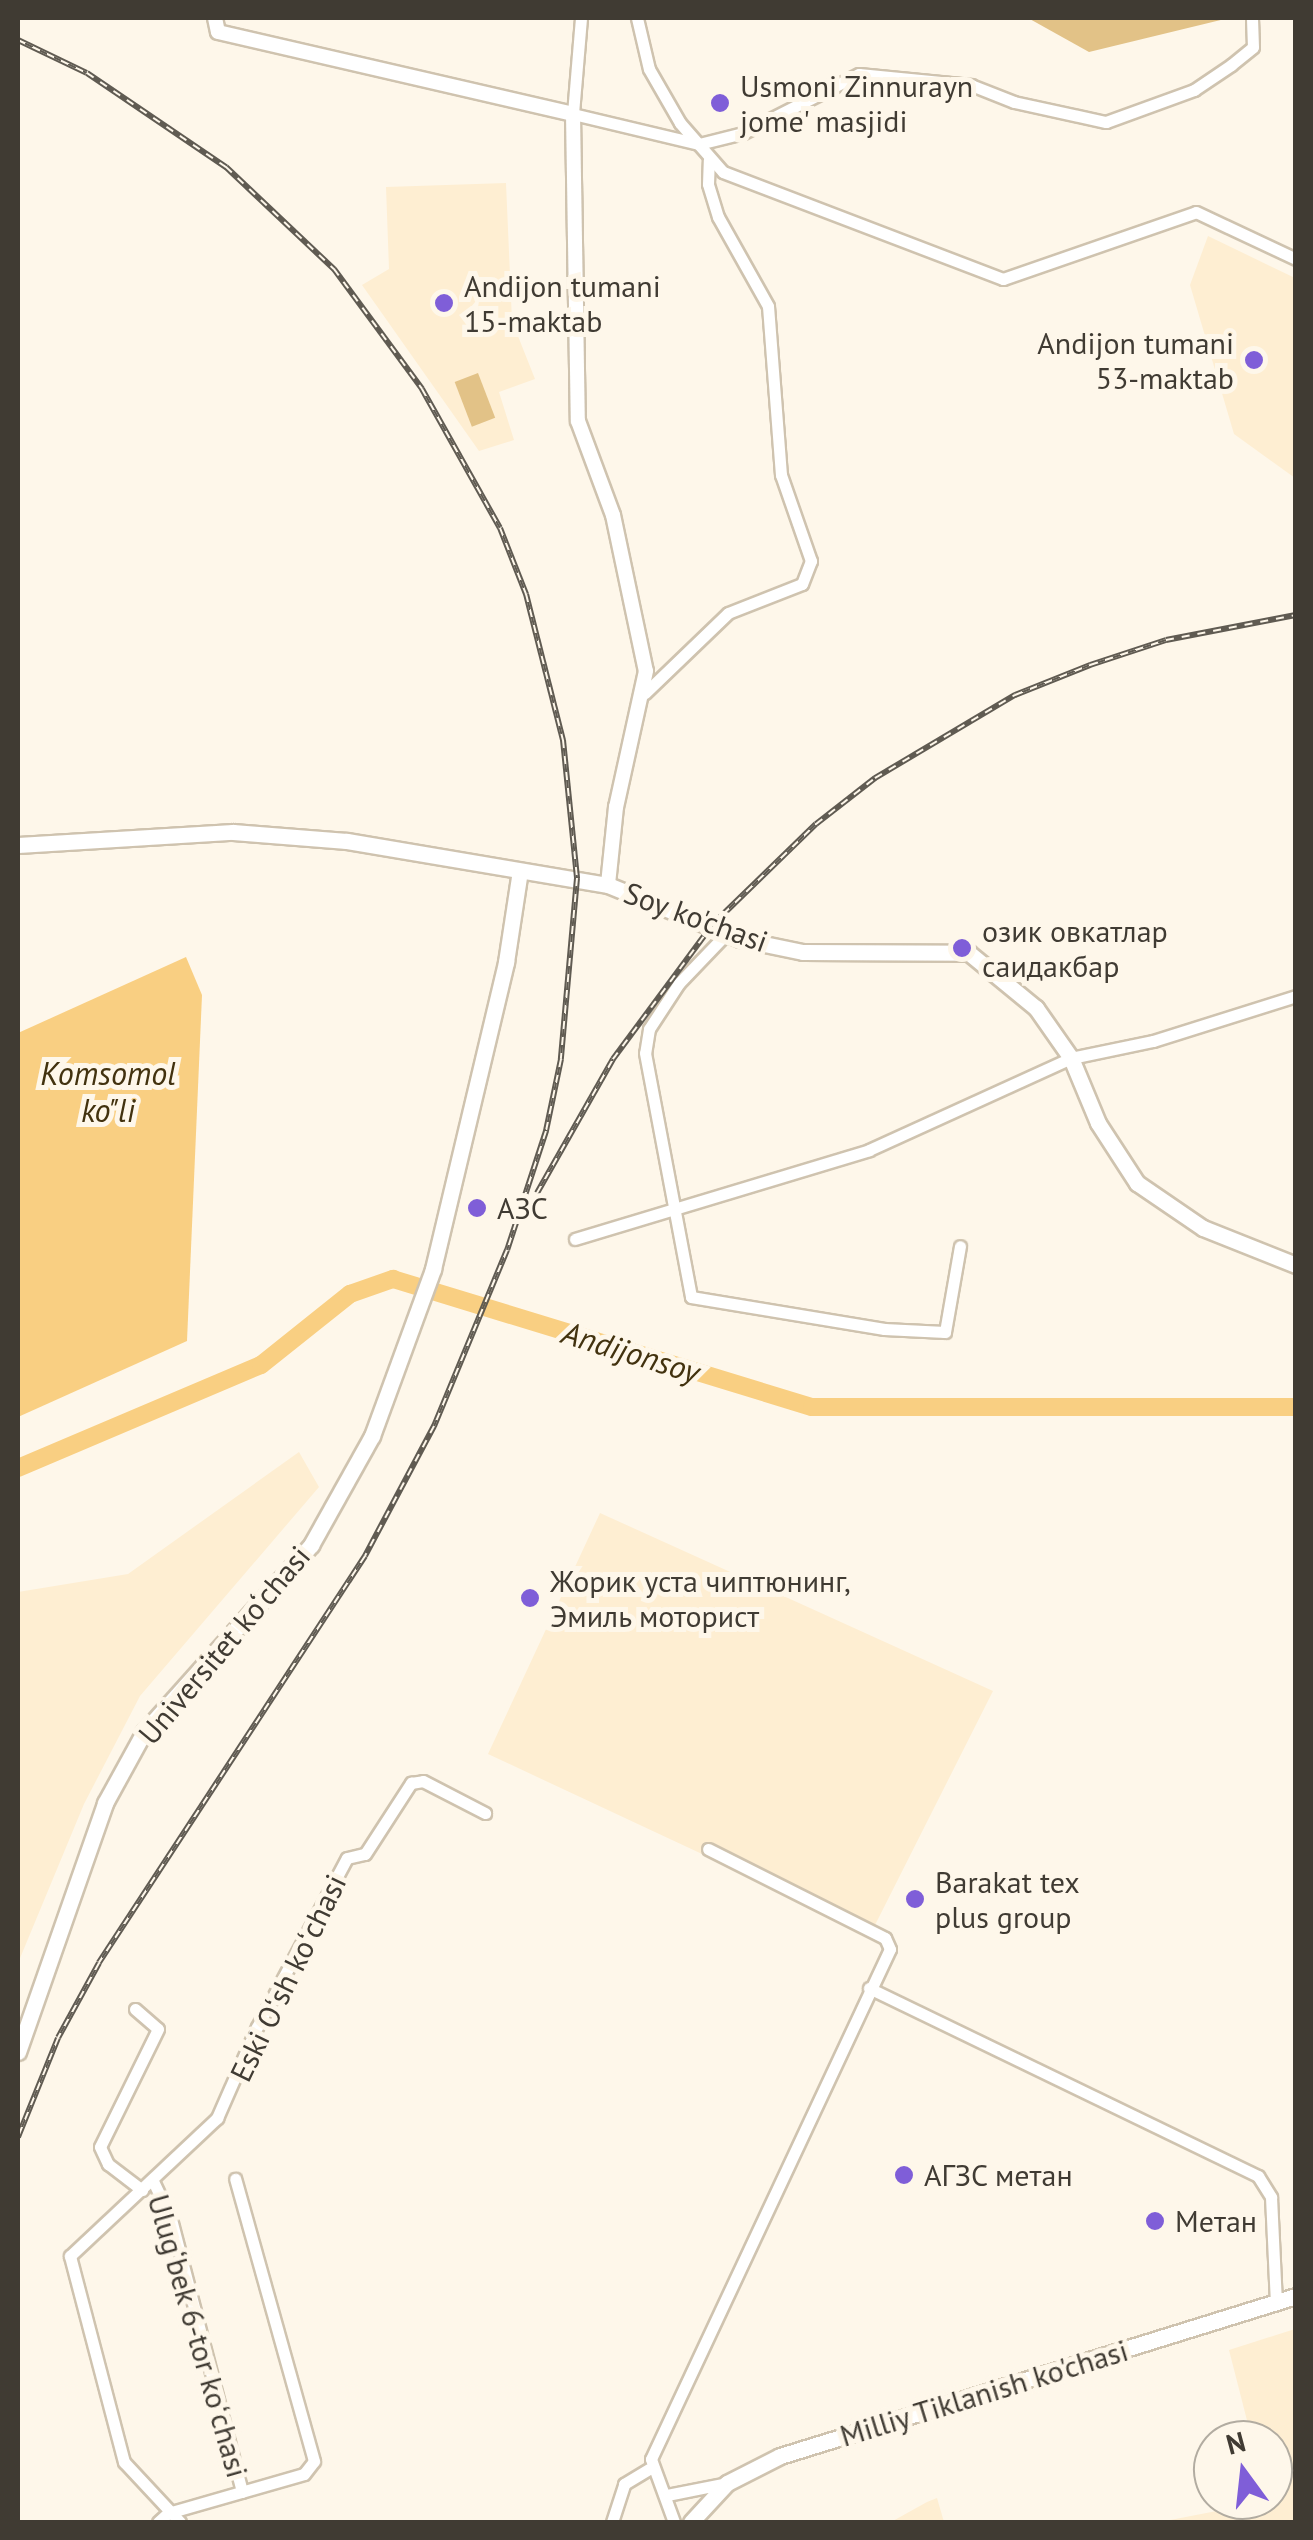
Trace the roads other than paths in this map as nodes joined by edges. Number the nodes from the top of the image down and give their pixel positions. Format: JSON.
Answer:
{"nodes":[{"id":1,"x":215,"y":18,"type":"edge"},
{"id":2,"x":581,"y":18,"type":"edge"},
{"id":3,"x":636,"y":18,"type":"edge"},
{"id":4,"x":1252,"y":18,"type":"edge"},
{"id":5,"x":573,"y":114,"type":"junction"},
{"id":6,"x":700,"y":144,"type":"junction"},
{"id":7,"x":709,"y":160,"type":"junction"},
{"id":8,"x":1296,"y":259,"type":"edge"},
{"id":9,"x":646,"y":693,"type":"junction"},
{"id":10,"x":18,"y":845,"type":"edge"},
{"id":11,"x":520,"y":871,"type":"junction"},
{"id":12,"x":608,"y":885,"type":"junction"},
{"id":13,"x":726,"y":934,"type":"junction"},
{"id":14,"x":1296,"y":996,"type":"edge"},
{"id":15,"x":1071,"y":1058,"type":"junction"},
{"id":16,"x":675,"y":1212,"type":"junction"},
{"id":17,"x":575,"y":1239,"type":"dead end"},
{"id":18,"x":960,"y":1246,"type":"dead end"},
{"id":19,"x":1296,"y":1265,"type":"edge"},
{"id":20,"x":485,"y":1813,"type":"dead end"},
{"id":21,"x":708,"y":1849,"type":"dead end"},
{"id":22,"x":869,"y":1988,"type":"junction"},
{"id":23,"x":135,"y":2010,"type":"dead end"},
{"id":24,"x":18,"y":2052,"type":"edge"},
{"id":25,"x":235,"y":2179,"type":"dead end"},
{"id":26,"x":154,"y":2180,"type":"junction"},
{"id":27,"x":142,"y":2190,"type":"junction"},
{"id":28,"x":1296,"y":2296,"type":"edge"},
{"id":29,"x":1276,"y":2302,"type":"junction"},
{"id":30,"x":649,"y":2469,"type":"junction"},
{"id":31,"x":727,"y":2483,"type":"junction"},
{"id":32,"x":242,"y":2492,"type":"junction"},
{"id":33,"x":668,"y":2495,"type":"junction"},
{"id":34,"x":163,"y":2518,"type":"edge"},
{"id":35,"x":180,"y":2522,"type":"edge"},
{"id":36,"x":612,"y":2522,"type":"edge"},
{"id":37,"x":674,"y":2522,"type":"edge"},
{"id":38,"x":692,"y":2522,"type":"edge"}],
"edges":[{"from":1,"to":5,"type":"street"},
{"from":2,"to":5,"type":"street"},
{"from":3,"to":6,"type":"street"},
{"from":4,"to":6,"type":"street"},
{"from":5,"to":6,"type":"street"},
{"from":5,"to":9,"type":"street"},
{"from":6,"to":7,"type":"street"},
{"from":7,"to":8,"type":"street"},
{"from":7,"to":9,"type":"street"},
{"from":9,"to":12,"type":"street"},
{"from":10,"to":11,"type":"main road","name":"Soy ko'chasi"},
{"from":11,"to":12,"type":"main road","name":"Soy ko'chasi"},
{"from":11,"to":24,"type":"main road","name":"Universitet kо‘chasi"},
{"from":12,"to":13,"type":"main road","name":"Soy ko'chasi"},
{"from":13,"to":15,"type":"main road","name":"Soy ko'chasi"},
{"from":13,"to":16,"type":"street"},
{"from":14,"to":15,"type":"street"},
{"from":15,"to":16,"type":"street"},
{"from":15,"to":19,"type":"main road","name":"Soy ko'chasi"},
{"from":16,"to":17,"type":"street"},
{"from":16,"to":18,"type":"street"},
{"from":20,"to":26,"type":"street","name":"Eski Oʻsh koʻchasi"},
{"from":21,"to":22,"type":"street"},
{"from":22,"to":29,"type":"street"},
{"from":22,"to":30,"type":"street"},
{"from":23,"to":27,"type":"street"},
{"from":25,"to":32,"type":"street"},
{"from":26,"to":27,"type":"street","name":"Eski Oʻsh koʻchasi"},
{"from":26,"to":32,"type":"street","name":"Ulug‘bek 6-tor koʻchasi"},
{"from":27,"to":34,"type":"street","name":"Eski Oʻsh koʻchasi"},
{"from":28,"to":29,"type":"main road","name":"Milliy Tiklanish ko'chasi"},
{"from":29,"to":31,"type":"main road","name":"Milliy Tiklanish ko'chasi"},
{"from":30,"to":33,"type":"street"},
{"from":30,"to":36,"type":"street"},
{"from":31,"to":33,"type":"street"},
{"from":31,"to":38,"type":"main road","name":"Milliy Tiklanish ko'chasi"},
{"from":32,"to":34,"type":"street"},
{"from":33,"to":37,"type":"street"},
{"from":34,"to":35,"type":"street"}]}
